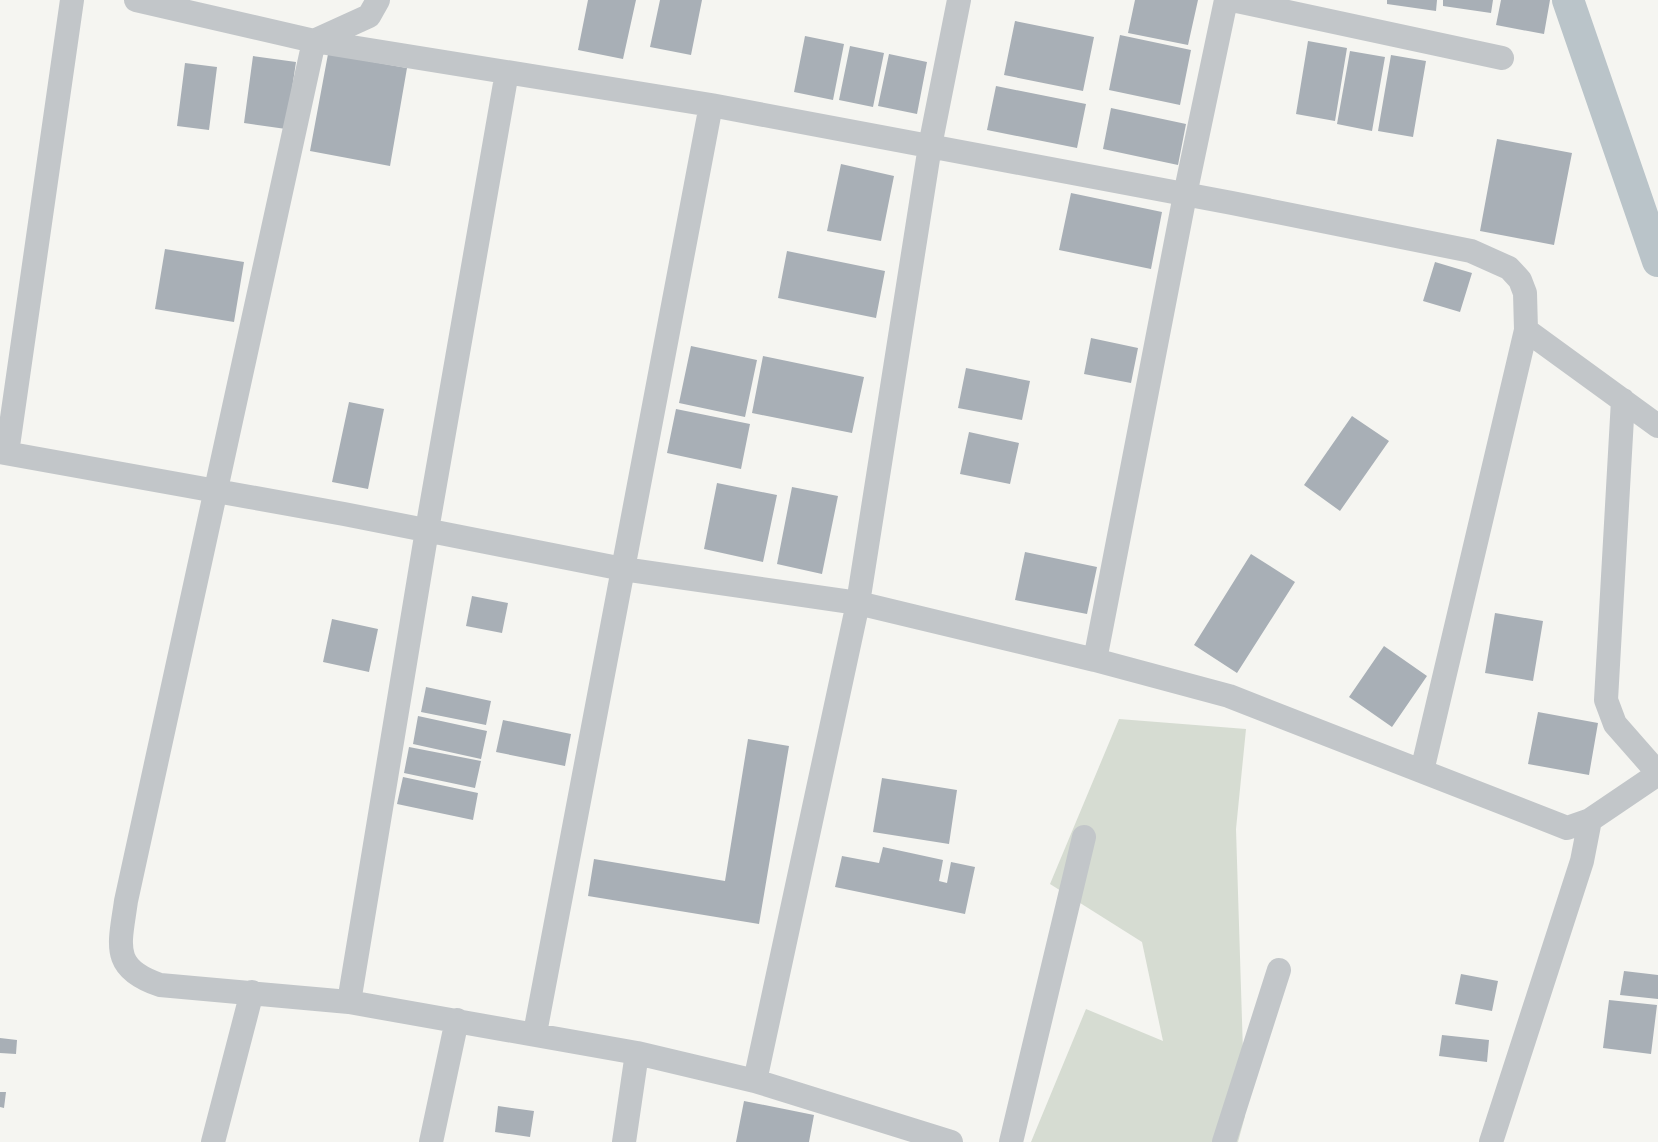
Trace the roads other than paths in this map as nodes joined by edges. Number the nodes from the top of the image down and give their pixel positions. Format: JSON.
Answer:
{"nodes":[{"id":1,"x":72,"y":0,"type":"edge"},
{"id":2,"x":136,"y":0,"type":"edge"},
{"id":3,"x":378,"y":0,"type":"edge"},
{"id":4,"x":959,"y":0,"type":"edge"},
{"id":5,"x":1226,"y":0,"type":"edge"},
{"id":6,"x":1232,"y":0,"type":"edge"},
{"id":7,"x":314,"y":41,"type":"junction"},
{"id":8,"x":1502,"y":58,"type":"dead end"},
{"id":9,"x":507,"y":72,"type":"junction"},
{"id":10,"x":711,"y":105,"type":"junction"},
{"id":11,"x":930,"y":146,"type":"junction"},
{"id":12,"x":1185,"y":195,"type":"junction"},
{"id":13,"x":1526,"y":330,"type":"junction"},
{"id":14,"x":1623,"y":400,"type":"junction"},
{"id":15,"x":1658,"y":426,"type":"edge"},
{"id":16,"x":3,"y":452,"type":"edge"},
{"id":17,"x":217,"y":490,"type":"junction"},
{"id":18,"x":427,"y":530,"type":"junction"},
{"id":19,"x":623,"y":569,"type":"junction"},
{"id":20,"x":858,"y":603,"type":"junction"},
{"id":21,"x":1095,"y":660,"type":"junction"},
{"id":22,"x":1422,"y":771,"type":"junction"},
{"id":23,"x":1658,"y":773,"type":"edge"},
{"id":24,"x":1590,"y":820,"type":"junction"},
{"id":25,"x":1084,"y":837,"type":"dead end"},
{"id":26,"x":1279,"y":970,"type":"dead end"},
{"id":27,"x":252,"y":992,"type":"junction"},
{"id":28,"x":349,"y":1002,"type":"junction"},
{"id":29,"x":457,"y":1020,"type":"junction"},
{"id":30,"x":535,"y":1033,"type":"junction"},
{"id":31,"x":637,"y":1053,"type":"junction"},
{"id":32,"x":755,"y":1081,"type":"junction"},
{"id":33,"x":213,"y":1142,"type":"edge"},
{"id":34,"x":431,"y":1142,"type":"edge"},
{"id":35,"x":624,"y":1142,"type":"edge"},
{"id":36,"x":951,"y":1142,"type":"edge"},
{"id":37,"x":1011,"y":1142,"type":"edge"},
{"id":38,"x":1224,"y":1142,"type":"edge"},
{"id":39,"x":1491,"y":1142,"type":"edge"}],
"edges":[{"from":1,"to":16,"type":"street"},
{"from":2,"to":7,"type":"street"},
{"from":3,"to":7,"type":"street"},
{"from":4,"to":11,"type":"street"},
{"from":5,"to":12,"type":"street"},
{"from":6,"to":8,"type":"street"},
{"from":7,"to":9,"type":"street"},
{"from":7,"to":17,"type":"street"},
{"from":9,"to":10,"type":"street"},
{"from":9,"to":18,"type":"street"},
{"from":10,"to":11,"type":"street"},
{"from":10,"to":19,"type":"street"},
{"from":11,"to":12,"type":"street"},
{"from":11,"to":20,"type":"street"},
{"from":12,"to":13,"type":"street"},
{"from":12,"to":21,"type":"street"},
{"from":13,"to":14,"type":"street"},
{"from":13,"to":22,"type":"street"},
{"from":14,"to":15,"type":"street"},
{"from":14,"to":23,"type":"street"},
{"from":16,"to":17,"type":"street"},
{"from":17,"to":18,"type":"street"},
{"from":17,"to":27,"type":"street"},
{"from":18,"to":19,"type":"street"},
{"from":18,"to":28,"type":"street"},
{"from":19,"to":20,"type":"street"},
{"from":19,"to":30,"type":"street"},
{"from":20,"to":21,"type":"street"},
{"from":20,"to":32,"type":"street"},
{"from":21,"to":22,"type":"street"},
{"from":22,"to":24,"type":"street"},
{"from":23,"to":24,"type":"street"},
{"from":24,"to":39,"type":"street"},
{"from":25,"to":37,"type":"street"},
{"from":26,"to":38,"type":"street"},
{"from":27,"to":28,"type":"street"},
{"from":27,"to":33,"type":"street"},
{"from":28,"to":29,"type":"street"},
{"from":29,"to":30,"type":"street"},
{"from":29,"to":34,"type":"street"},
{"from":30,"to":31,"type":"street"},
{"from":31,"to":32,"type":"street"},
{"from":31,"to":35,"type":"street"},
{"from":32,"to":36,"type":"street"}]}
